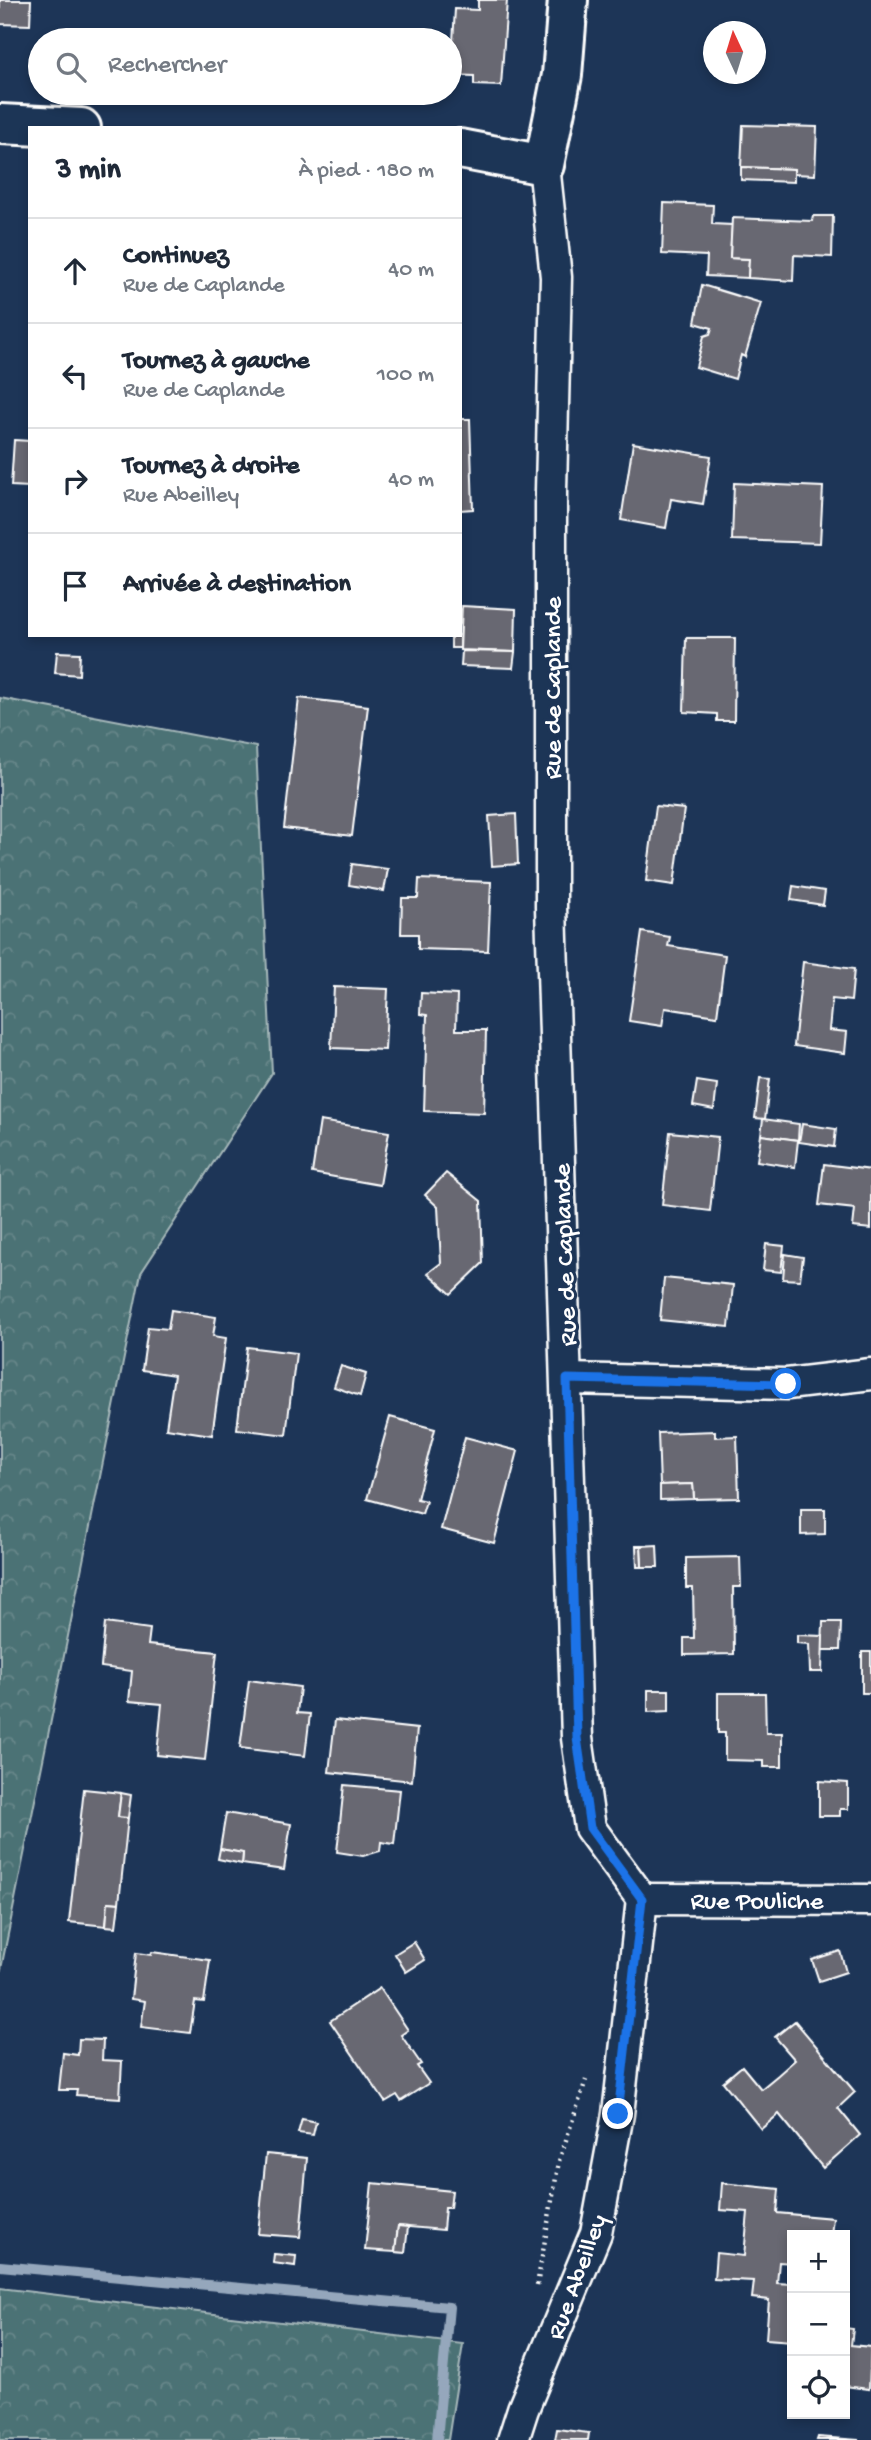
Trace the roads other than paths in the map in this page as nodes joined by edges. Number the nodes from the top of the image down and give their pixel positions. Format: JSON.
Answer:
{"nodes":[{"id":1,"x":568,"y":0,"type":"edge"},
{"id":2,"x":0,"y":124,"type":"edge"},
{"id":3,"x":40,"y":126,"type":"edge"},
{"id":4,"x":462,"y":149,"type":"edge"},
{"id":5,"x":544,"y":164,"type":"junction"},
{"id":6,"x":871,"y":1374,"type":"edge"},
{"id":7,"x":567,"y":1379,"type":"junction"},
{"id":8,"x":642,"y":1899,"type":"junction"},
{"id":9,"x":871,"y":1900,"type":"edge"},
{"id":10,"x":513,"y":2440,"type":"edge"}],
"edges":[{"from":1,"to":5,"type":"main road","name":"Rue de Caplande"},
{"from":2,"to":3,"type":"main road"},
{"from":4,"to":5,"type":"main road"},
{"from":5,"to":7,"type":"street","name":"Rue de Caplande"},
{"from":6,"to":7,"type":"street","name":"Rue de Caplande"},
{"from":7,"to":8,"type":"street","name":"Rue de Caplande"},
{"from":8,"to":9,"type":"street","name":"Rue Pouliche"},
{"from":8,"to":10,"type":"street","name":"Rue Abeilley"}]}
